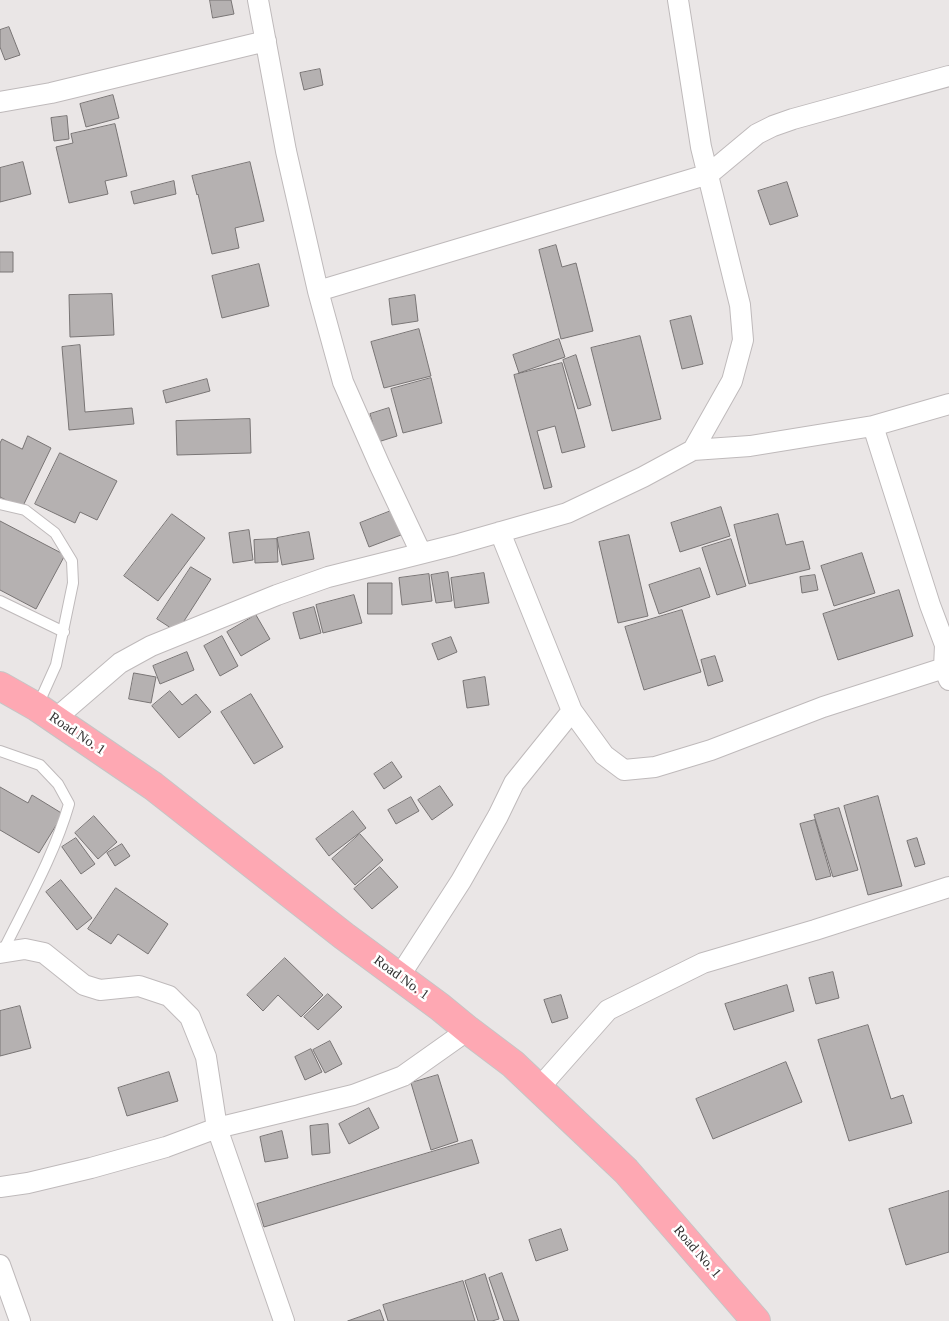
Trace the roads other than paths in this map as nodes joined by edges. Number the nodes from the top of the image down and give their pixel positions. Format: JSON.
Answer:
{"nodes":[{"id":1,"x":258,"y":0,"type":"edge"},
{"id":2,"x":678,"y":0,"type":"edge"},
{"id":3,"x":266,"y":41,"type":"junction"},
{"id":4,"x":949,"y":76,"type":"edge"},
{"id":5,"x":0,"y":102,"type":"edge"},
{"id":6,"x":709,"y":174,"type":"junction"},
{"id":7,"x":318,"y":291,"type":"junction"},
{"id":8,"x":949,"y":404,"type":"edge"},
{"id":9,"x":873,"y":426,"type":"junction"},
{"id":10,"x":693,"y":450,"type":"junction"},
{"id":11,"x":0,"y":504,"type":"edge"},
{"id":12,"x":500,"y":532,"type":"junction"},
{"id":13,"x":421,"y":553,"type":"junction"},
{"id":14,"x":0,"y":601,"type":"edge"},
{"id":15,"x":64,"y":632,"type":"junction"},
{"id":16,"x":947,"y":645,"type":"edge"},
{"id":17,"x":946,"y":674,"type":"edge"},
{"id":18,"x":0,"y":686,"type":"edge"},
{"id":19,"x":572,"y":711,"type":"junction"},
{"id":20,"x":46,"y":713,"type":"junction"},
{"id":21,"x":0,"y":751,"type":"edge"},
{"id":22,"x":949,"y":887,"type":"edge"},
{"id":23,"x":1,"y":953,"type":"edge"},
{"id":24,"x":399,"y":977,"type":"junction"},
{"id":25,"x":468,"y":1030,"type":"junction"},
{"id":26,"x":539,"y":1088,"type":"junction"},
{"id":27,"x":217,"y":1128,"type":"junction"},
{"id":28,"x":0,"y":1187,"type":"edge"},
{"id":29,"x":0,"y":1265,"type":"edge"},
{"id":30,"x":20,"y":1321,"type":"edge"},
{"id":31,"x":284,"y":1321,"type":"edge"},
{"id":32,"x":756,"y":1321,"type":"edge"}],
"edges":[{"from":1,"to":3,"type":"street"},
{"from":2,"to":6,"type":"street"},
{"from":3,"to":5,"type":"street"},
{"from":3,"to":7,"type":"street"},
{"from":4,"to":6,"type":"street"},
{"from":6,"to":7,"type":"street"},
{"from":6,"to":10,"type":"street"},
{"from":7,"to":13,"type":"street"},
{"from":8,"to":9,"type":"street"},
{"from":9,"to":10,"type":"street"},
{"from":9,"to":16,"type":"street"},
{"from":10,"to":12,"type":"street"},
{"from":11,"to":15,"type":"lane"},
{"from":12,"to":13,"type":"street"},
{"from":12,"to":19,"type":"street"},
{"from":13,"to":20,"type":"street"},
{"from":14,"to":15,"type":"lane"},
{"from":15,"to":20,"type":"lane"},
{"from":16,"to":17,"type":"street"},
{"from":17,"to":19,"type":"street"},
{"from":18,"to":20,"type":"highway","name":"Road No. 1"},
{"from":19,"to":24,"type":"street"},
{"from":20,"to":24,"type":"highway","name":"Road No. 1"},
{"from":21,"to":23,"type":"lane"},
{"from":22,"to":26,"type":"street"},
{"from":23,"to":27,"type":"street"},
{"from":24,"to":25,"type":"highway","name":"Road No. 1"},
{"from":25,"to":26,"type":"highway","name":"Road No. 1"},
{"from":25,"to":27,"type":"street"},
{"from":26,"to":32,"type":"highway","name":"Road No. 1"},
{"from":27,"to":28,"type":"street"},
{"from":27,"to":31,"type":"street"},
{"from":29,"to":30,"type":"street"}]}
